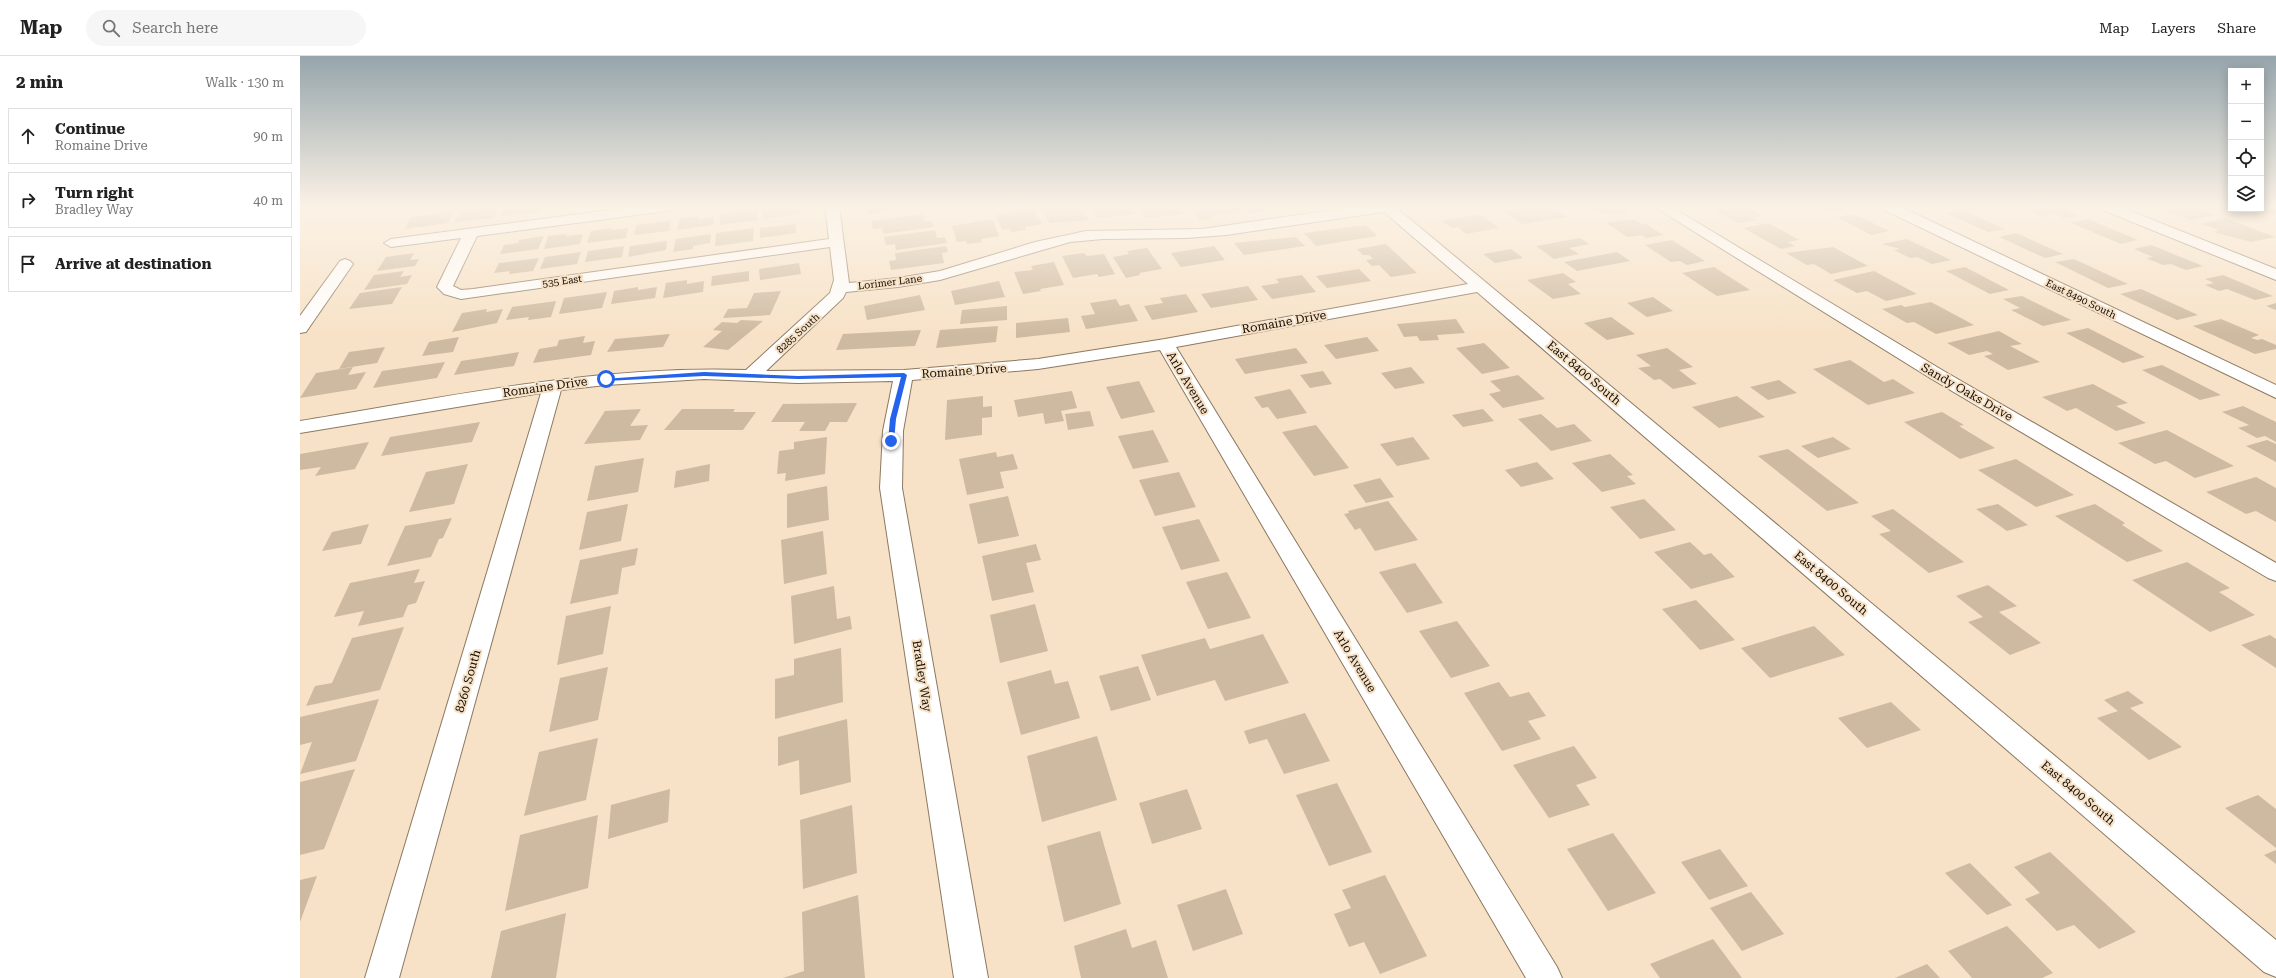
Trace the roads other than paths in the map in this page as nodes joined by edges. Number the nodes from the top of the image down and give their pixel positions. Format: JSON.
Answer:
{"nodes":[{"id":1,"x":463,"y":249,"type":"edge"},
{"id":2,"x":787,"y":249,"type":"edge"},
{"id":3,"x":837,"y":249,"type":"edge"},
{"id":4,"x":1022,"y":249,"type":"edge"},
{"id":5,"x":1439,"y":249,"type":"edge"},
{"id":6,"x":1731,"y":249,"type":"edge"},
{"id":7,"x":1977,"y":249,"type":"edge"},
{"id":8,"x":2213,"y":249,"type":"edge"},
{"id":9,"x":345,"y":264,"type":"dead end"},
{"id":10,"x":2276,"y":274,"type":"edge"},
{"id":11,"x":1482,"y":286,"type":"junction"},
{"id":12,"x":841,"y":288,"type":"junction"},
{"id":13,"x":300,"y":328,"type":"edge"},
{"id":14,"x":1165,"y":344,"type":"junction"},
{"id":15,"x":904,"y":375,"type":"junction"},
{"id":16,"x":750,"y":376,"type":"junction"},
{"id":17,"x":554,"y":385,"type":"junction"},
{"id":18,"x":2276,"y":392,"type":"edge"},
{"id":19,"x":300,"y":427,"type":"edge"},
{"id":20,"x":2276,"y":573,"type":"edge"},
{"id":21,"x":2276,"y":961,"type":"edge"},
{"id":22,"x":382,"y":978,"type":"edge"},
{"id":23,"x":971,"y":978,"type":"edge"},
{"id":24,"x":1545,"y":978,"type":"edge"}],
"edges":[{"from":1,"to":2,"type":"street","name":"535 East"},
{"from":3,"to":12,"type":"street"},
{"from":4,"to":12,"type":"street","name":"Lorimer Lane"},
{"from":5,"to":11,"type":"street","name":"East 8400 South"},
{"from":6,"to":20,"type":"street","name":"Sandy Oaks Drive"},
{"from":7,"to":18,"type":"street","name":"East 8490 South"},
{"from":8,"to":10,"type":"street"},
{"from":9,"to":13,"type":"street"},
{"from":11,"to":14,"type":"street","name":"Romaine Drive"},
{"from":11,"to":21,"type":"street","name":"East 8400 South"},
{"from":12,"to":16,"type":"street","name":"8285 South"},
{"from":14,"to":15,"type":"street","name":"Romaine Drive"},
{"from":14,"to":24,"type":"street","name":"Arlo Avenue"},
{"from":15,"to":16,"type":"street","name":"Romaine Drive"},
{"from":15,"to":23,"type":"street","name":"Bradley Way"},
{"from":16,"to":17,"type":"street","name":"Romaine Drive"},
{"from":17,"to":19,"type":"street","name":"Romaine Drive"},
{"from":17,"to":22,"type":"street","name":"8260 South"}]}
